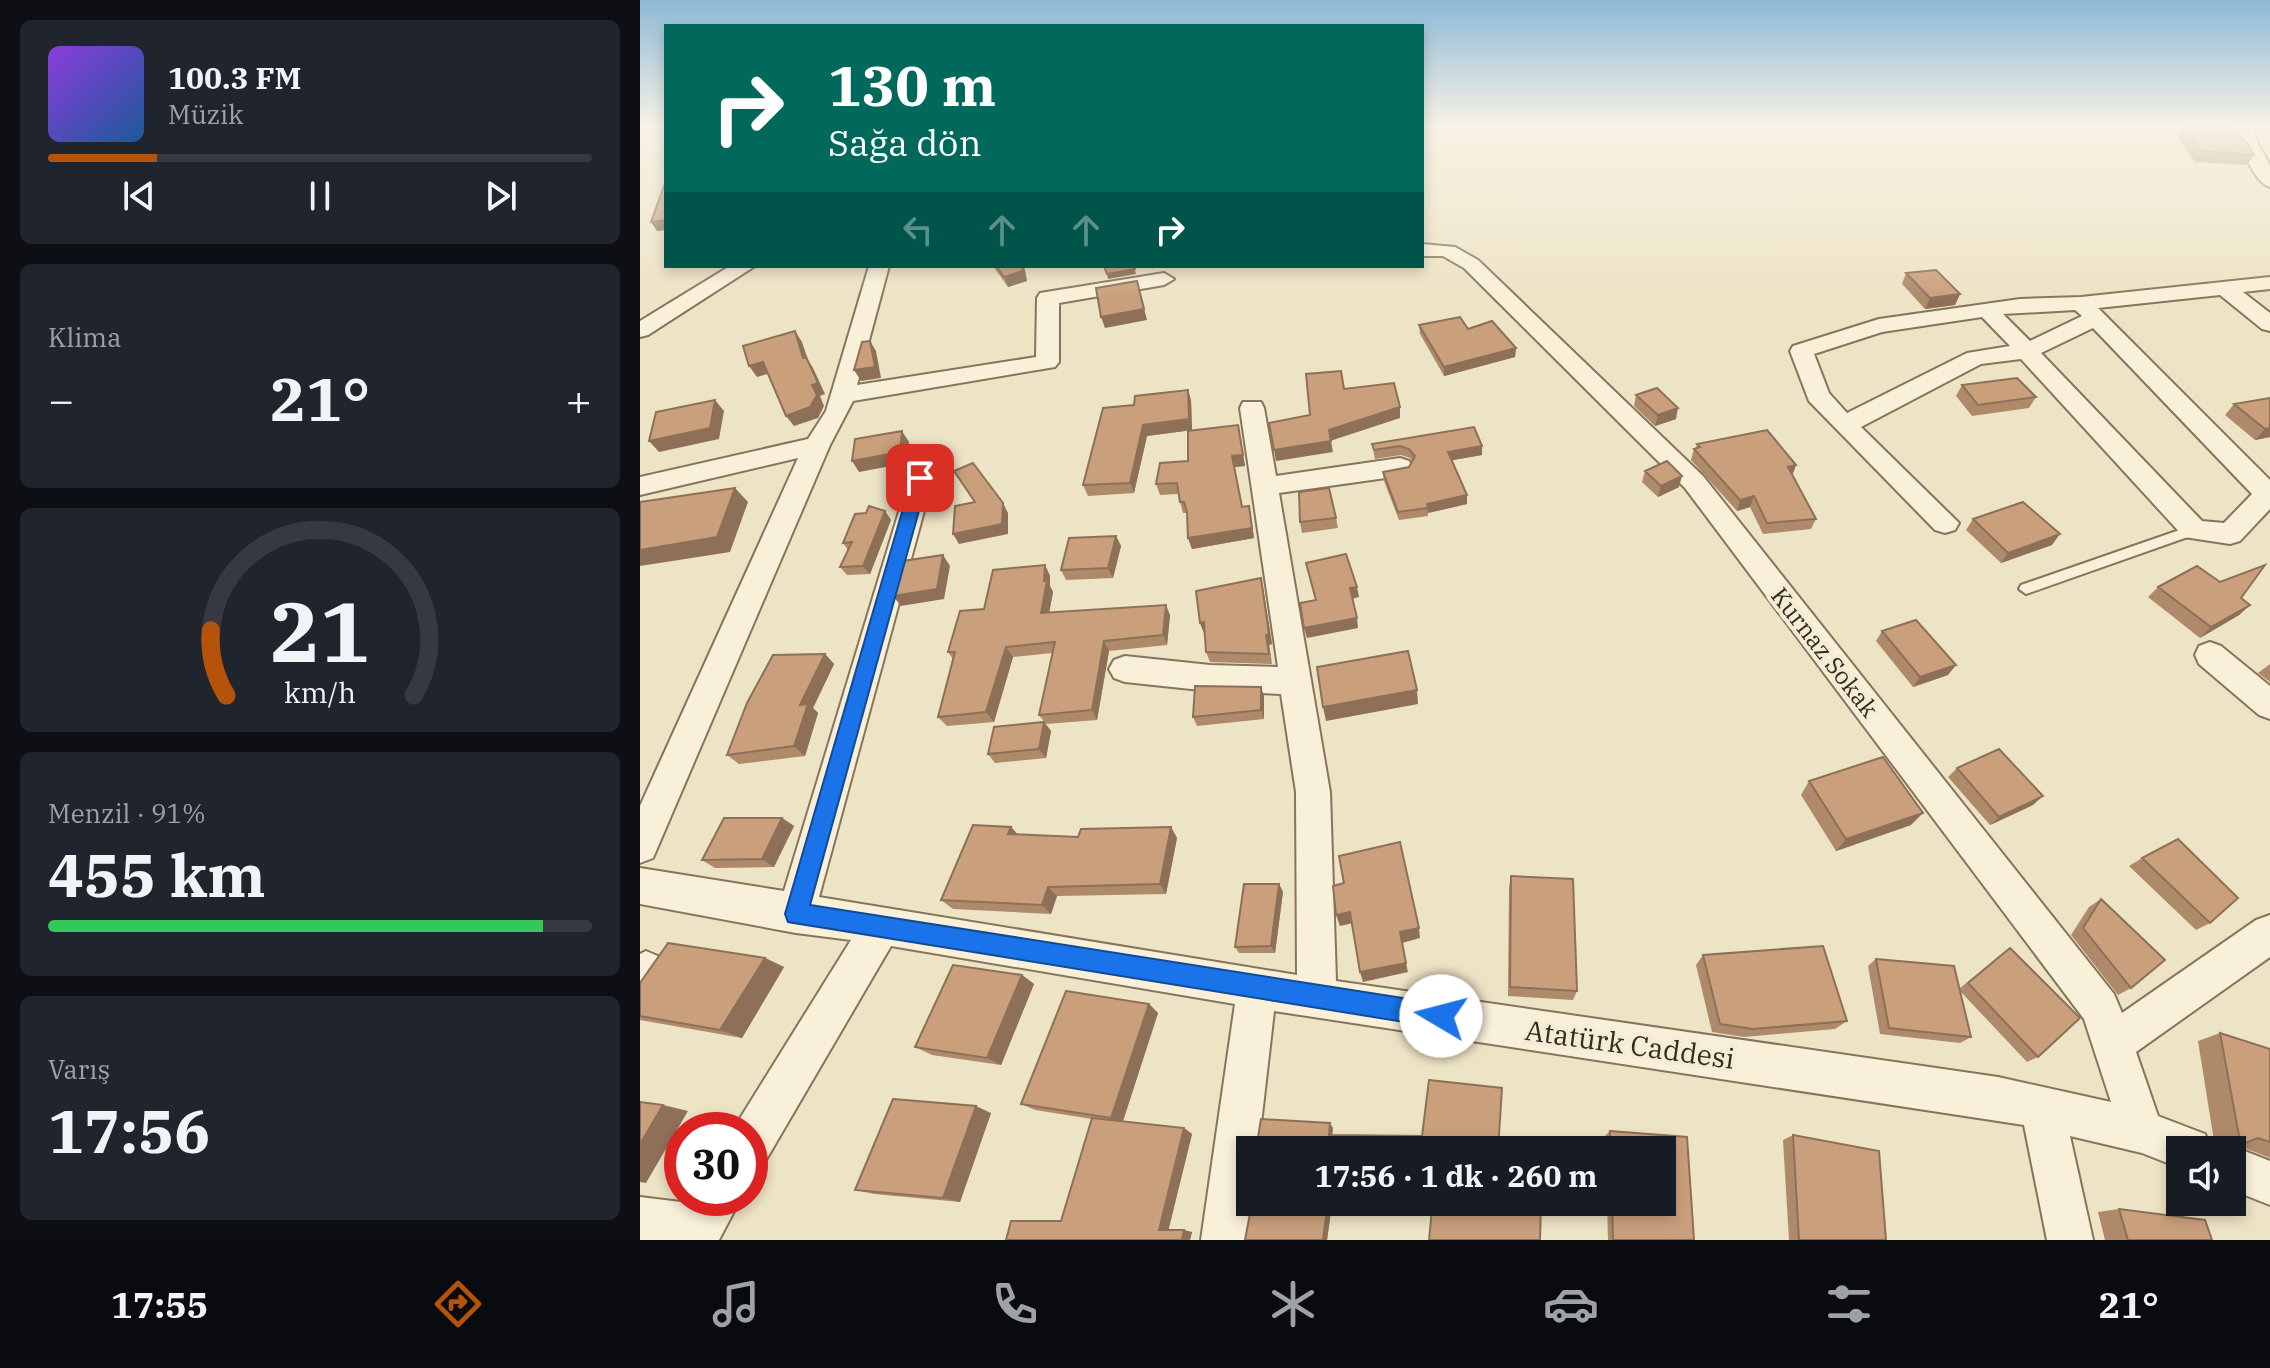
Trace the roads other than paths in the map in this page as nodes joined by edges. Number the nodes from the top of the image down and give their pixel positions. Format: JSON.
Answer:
{"nodes":[{"id":1,"x":1424,"y":250,"type":"edge"},
{"id":2,"x":742,"y":268,"type":"edge"},
{"id":3,"x":878,"y":268,"type":"edge"},
{"id":4,"x":1164,"y":279,"type":"dead end"},
{"id":5,"x":2270,"y":283,"type":"edge"},
{"id":6,"x":2222,"y":286,"type":"junction"},
{"id":7,"x":1987,"y":310,"type":"junction"},
{"id":8,"x":2088,"y":310,"type":"junction"},
{"id":9,"x":2270,"y":324,"type":"edge"},
{"id":10,"x":640,"y":330,"type":"edge"},
{"id":11,"x":2027,"y":351,"type":"junction"},
{"id":12,"x":842,"y":395,"type":"junction"},
{"id":13,"x":1252,"y":408,"type":"dead end"},
{"id":14,"x":1844,"y":425,"type":"junction"},
{"id":15,"x":817,"y":445,"type":"junction"},
{"id":16,"x":1400,"y":467,"type":"edge"},
{"id":17,"x":920,"y":478,"type":"dead end"},
{"id":18,"x":640,"y":486,"type":"edge"},
{"id":19,"x":1267,"y":486,"type":"junction"},
{"id":20,"x":1945,"y":523,"type":"dead end"},
{"id":21,"x":2194,"y":530,"type":"junction"},
{"id":22,"x":2026,"y":589,"type":"dead end"},
{"id":23,"x":2210,"y":655,"type":"dead end"},
{"id":24,"x":1125,"y":669,"type":"dead end"},
{"id":25,"x":1296,"y":681,"type":"junction"},
{"id":26,"x":2270,"y":705,"type":"edge"},
{"id":27,"x":640,"y":846,"type":"edge"},
{"id":28,"x":640,"y":886,"type":"edge"},
{"id":29,"x":796,"y":914,"type":"junction"},
{"id":30,"x":881,"y":926,"type":"junction"},
{"id":31,"x":2270,"y":934,"type":"edge"},
{"id":32,"x":1257,"y":987,"type":"junction"},
{"id":33,"x":1317,"y":998,"type":"junction"},
{"id":34,"x":2112,"y":1044,"type":"junction"},
{"id":35,"x":2042,"y":1108,"type":"junction"},
{"id":36,"x":768,"y":1114,"type":"edge"},
{"id":37,"x":2142,"y":1131,"type":"junction"},
{"id":38,"x":2166,"y":1141,"type":"edge"},
{"id":39,"x":2246,"y":1174,"type":"edge"},
{"id":40,"x":2270,"y":1183,"type":"edge"},
{"id":41,"x":640,"y":1220,"type":"edge"},
{"id":42,"x":704,"y":1222,"type":"edge"},
{"id":43,"x":1224,"y":1240,"type":"edge"},
{"id":44,"x":2070,"y":1240,"type":"edge"}],
"edges":[{"from":1,"to":34,"type":"street","name":"Kurnaz Sokak"},
{"from":2,"to":10,"type":"street"},
{"from":3,"to":12,"type":"street"},
{"from":4,"to":12,"type":"street"},
{"from":5,"to":6,"type":"street"},
{"from":6,"to":8,"type":"street"},
{"from":6,"to":9,"type":"street"},
{"from":7,"to":8,"type":"street"},
{"from":7,"to":11,"type":"street"},
{"from":7,"to":14,"type":"street"},
{"from":8,"to":11,"type":"street"},
{"from":8,"to":21,"type":"street"},
{"from":11,"to":14,"type":"street"},
{"from":11,"to":21,"type":"street"},
{"from":12,"to":15,"type":"street"},
{"from":13,"to":19,"type":"street"},
{"from":14,"to":20,"type":"street"},
{"from":15,"to":18,"type":"street"},
{"from":15,"to":27,"type":"street"},
{"from":16,"to":19,"type":"street"},
{"from":17,"to":29,"type":"street"},
{"from":19,"to":25,"type":"street"},
{"from":21,"to":22,"type":"lane"},
{"from":23,"to":26,"type":"street"},
{"from":24,"to":25,"type":"street"},
{"from":25,"to":33,"type":"street"},
{"from":28,"to":29,"type":"street","name":"Atatürk Caddesi"},
{"from":29,"to":30,"type":"street","name":"Atatürk Caddesi"},
{"from":30,"to":32,"type":"street","name":"Atatürk Caddesi"},
{"from":30,"to":36,"type":"street"},
{"from":31,"to":34,"type":"street"},
{"from":32,"to":33,"type":"street","name":"Atatürk Caddesi"},
{"from":32,"to":43,"type":"street"},
{"from":33,"to":35,"type":"street","name":"Atatürk Caddesi"},
{"from":34,"to":37,"type":"street","name":"Kurnaz Sokak"},
{"from":35,"to":37,"type":"street","name":"Atatürk Caddesi"},
{"from":35,"to":44,"type":"street"},
{"from":37,"to":38,"type":"street","name":"Atatürk Caddesi"},
{"from":39,"to":40,"type":"street"},
{"from":41,"to":42,"type":"street"}]}
